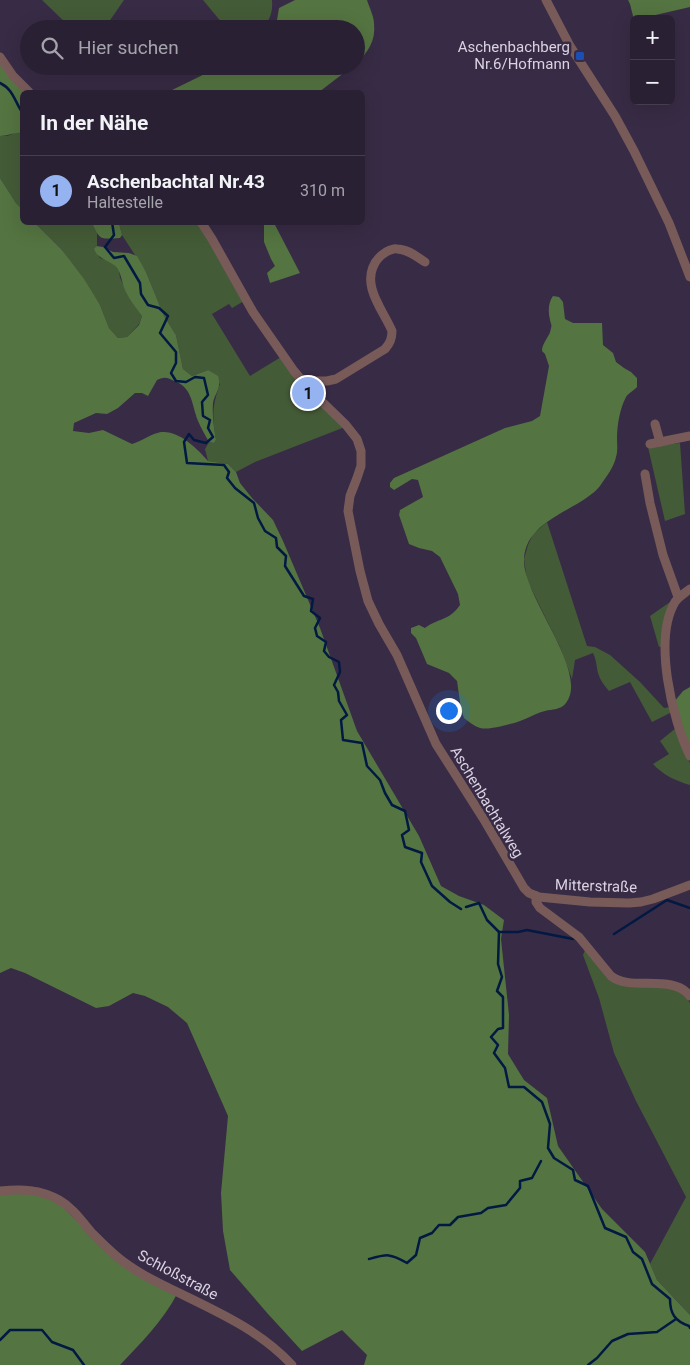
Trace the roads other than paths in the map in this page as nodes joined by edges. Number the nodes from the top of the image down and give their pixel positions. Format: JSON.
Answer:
{"nodes":[{"id":1,"x":546,"y":0,"type":"edge"},
{"id":2,"x":0,"y":58,"type":"edge"},
{"id":3,"x":27,"y":90,"type":"edge"},
{"id":4,"x":203,"y":225,"type":"edge"},
{"id":5,"x":425,"y":262,"type":"dead end"},
{"id":6,"x":690,"y":277,"type":"edge"},
{"id":7,"x":302,"y":381,"type":"junction"},
{"id":8,"x":655,"y":424,"type":"dead end"},
{"id":9,"x":690,"y":436,"type":"edge"},
{"id":10,"x":660,"y":442,"type":"junction"},
{"id":11,"x":650,"y":444,"type":"dead end"},
{"id":12,"x":645,"y":474,"type":"dead end"},
{"id":13,"x":690,"y":589,"type":"edge"},
{"id":14,"x":678,"y":597,"type":"junction"},
{"id":15,"x":690,"y":756,"type":"edge"},
{"id":16,"x":690,"y":885,"type":"edge"},
{"id":17,"x":532,"y":895,"type":"junction"},
{"id":18,"x":690,"y":996,"type":"edge"},
{"id":19,"x":0,"y":1191,"type":"edge"},
{"id":20,"x":292,"y":1365,"type":"edge"}],
"edges":[{"from":1,"to":6,"type":"street"},
{"from":2,"to":3,"type":"street"},
{"from":4,"to":7,"type":"street","name":"Aschenbachtalweg"},
{"from":5,"to":7,"type":"street"},
{"from":7,"to":17,"type":"street","name":"Aschenbachtalweg"},
{"from":8,"to":10,"type":"street"},
{"from":9,"to":10,"type":"street"},
{"from":10,"to":11,"type":"street"},
{"from":12,"to":14,"type":"street"},
{"from":13,"to":14,"type":"street"},
{"from":14,"to":15,"type":"street"},
{"from":16,"to":17,"type":"street","name":"Mitterstraße"},
{"from":17,"to":18,"type":"street","name":"Aschenbachtalweg"},
{"from":19,"to":20,"type":"street","name":"Schloßstraße"}]}
